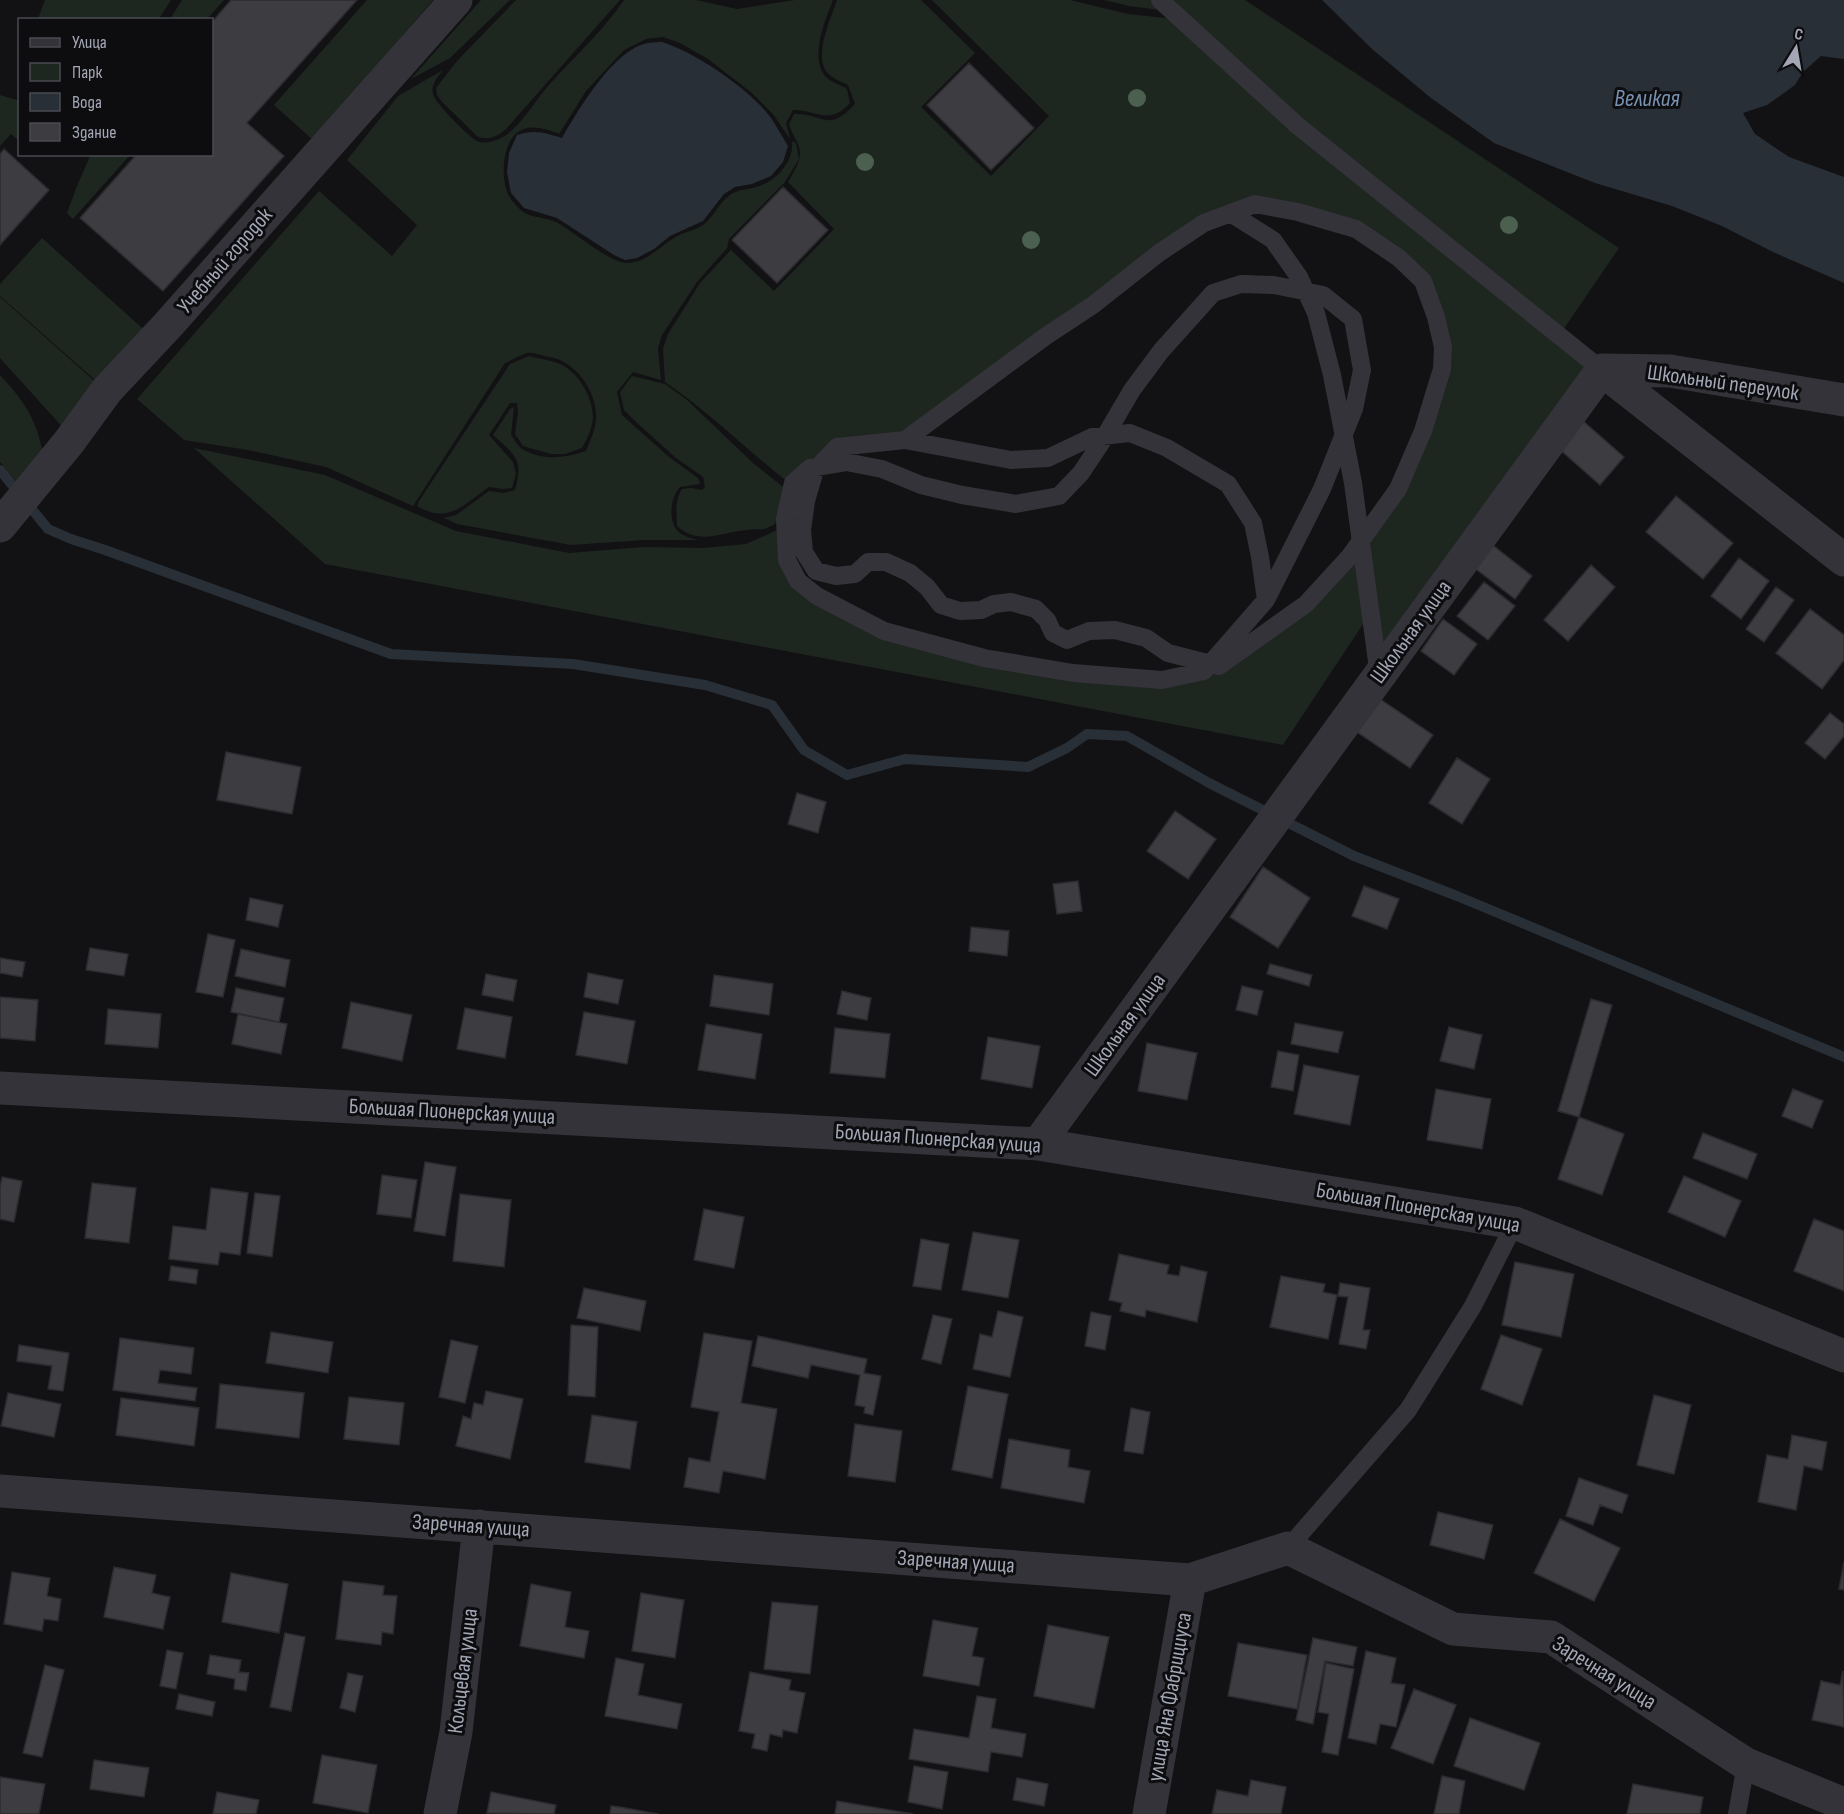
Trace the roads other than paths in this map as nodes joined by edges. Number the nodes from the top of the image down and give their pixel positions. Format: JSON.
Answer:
{"nodes":[{"id":1,"x":456,"y":0,"type":"edge"},
{"id":2,"x":1160,"y":0,"type":"edge"},
{"id":3,"x":1230,"y":213,"type":"junction"},
{"id":4,"x":1306,"y":292,"type":"junction"},
{"id":5,"x":1602,"y":370,"type":"junction"},
{"id":6,"x":1844,"y":400,"type":"edge"},
{"id":7,"x":1344,"y":434,"type":"junction"},
{"id":8,"x":1106,"y":436,"type":"junction"},
{"id":9,"x":905,"y":440,"type":"junction"},
{"id":10,"x":819,"y":466,"type":"junction"},
{"id":11,"x":0,"y":526,"type":"edge"},
{"id":12,"x":1361,"y":540,"type":"junction"},
{"id":13,"x":1844,"y":560,"type":"edge"},
{"id":14,"x":1266,"y":600,"type":"junction"},
{"id":15,"x":1210,"y":664,"type":"junction"},
{"id":16,"x":1379,"y":676,"type":"junction"},
{"id":17,"x":0,"y":1088,"type":"edge"},
{"id":18,"x":1038,"y":1144,"type":"junction"},
{"id":19,"x":1515,"y":1223,"type":"junction"},
{"id":20,"x":1844,"y":1356,"type":"edge"},
{"id":21,"x":0,"y":1491,"type":"edge"},
{"id":22,"x":479,"y":1526,"type":"junction"},
{"id":23,"x":1288,"y":1548,"type":"junction"},
{"id":24,"x":1190,"y":1580,"type":"junction"},
{"id":25,"x":1746,"y":1764,"type":"junction"},
{"id":26,"x":1844,"y":1804,"type":"edge"},
{"id":27,"x":440,"y":1814,"type":"edge"},
{"id":28,"x":1149,"y":1814,"type":"edge"},
{"id":29,"x":1737,"y":1814,"type":"edge"}],
"edges":[{"from":1,"to":11,"type":"street","name":"Учебный городок"},
{"from":2,"to":5,"type":"lane"},
{"from":3,"to":4,"type":"lane"},
{"from":3,"to":9,"type":"lane"},
{"from":3,"to":12,"type":"lane"},
{"from":4,"to":7,"type":"lane"},
{"from":4,"to":7,"type":"lane"},
{"from":4,"to":8,"type":"lane"},
{"from":5,"to":6,"type":"street","name":"Школьный переулок"},
{"from":5,"to":13,"type":"street"},
{"from":5,"to":16,"type":"street","name":"Школьная улица"},
{"from":7,"to":12,"type":"lane"},
{"from":7,"to":14,"type":"lane"},
{"from":8,"to":9,"type":"lane"},
{"from":8,"to":10,"type":"lane"},
{"from":8,"to":14,"type":"lane"},
{"from":9,"to":10,"type":"lane"},
{"from":10,"to":15,"type":"lane"},
{"from":10,"to":15,"type":"lane"},
{"from":12,"to":15,"type":"lane"},
{"from":12,"to":16,"type":"lane"},
{"from":14,"to":15,"type":"lane"},
{"from":16,"to":18,"type":"street","name":"Школьная улица"},
{"from":17,"to":18,"type":"street","name":"Большая Пионерская улица"},
{"from":18,"to":19,"type":"street","name":"Большая Пионерская улица"},
{"from":19,"to":20,"type":"street","name":"Большая Пионерская улица"},
{"from":19,"to":23,"type":"lane"},
{"from":21,"to":22,"type":"street","name":"Заречная улица"},
{"from":22,"to":24,"type":"street","name":"Заречная улица"},
{"from":22,"to":27,"type":"street","name":"Кольцевая улица"},
{"from":23,"to":24,"type":"street","name":"Заречная улица"},
{"from":23,"to":25,"type":"street","name":"Заречная улица"},
{"from":24,"to":28,"type":"street","name":"улица Яна Фабрициуса"},
{"from":25,"to":26,"type":"street","name":"Заречная улица"},
{"from":25,"to":29,"type":"lane"}]}
